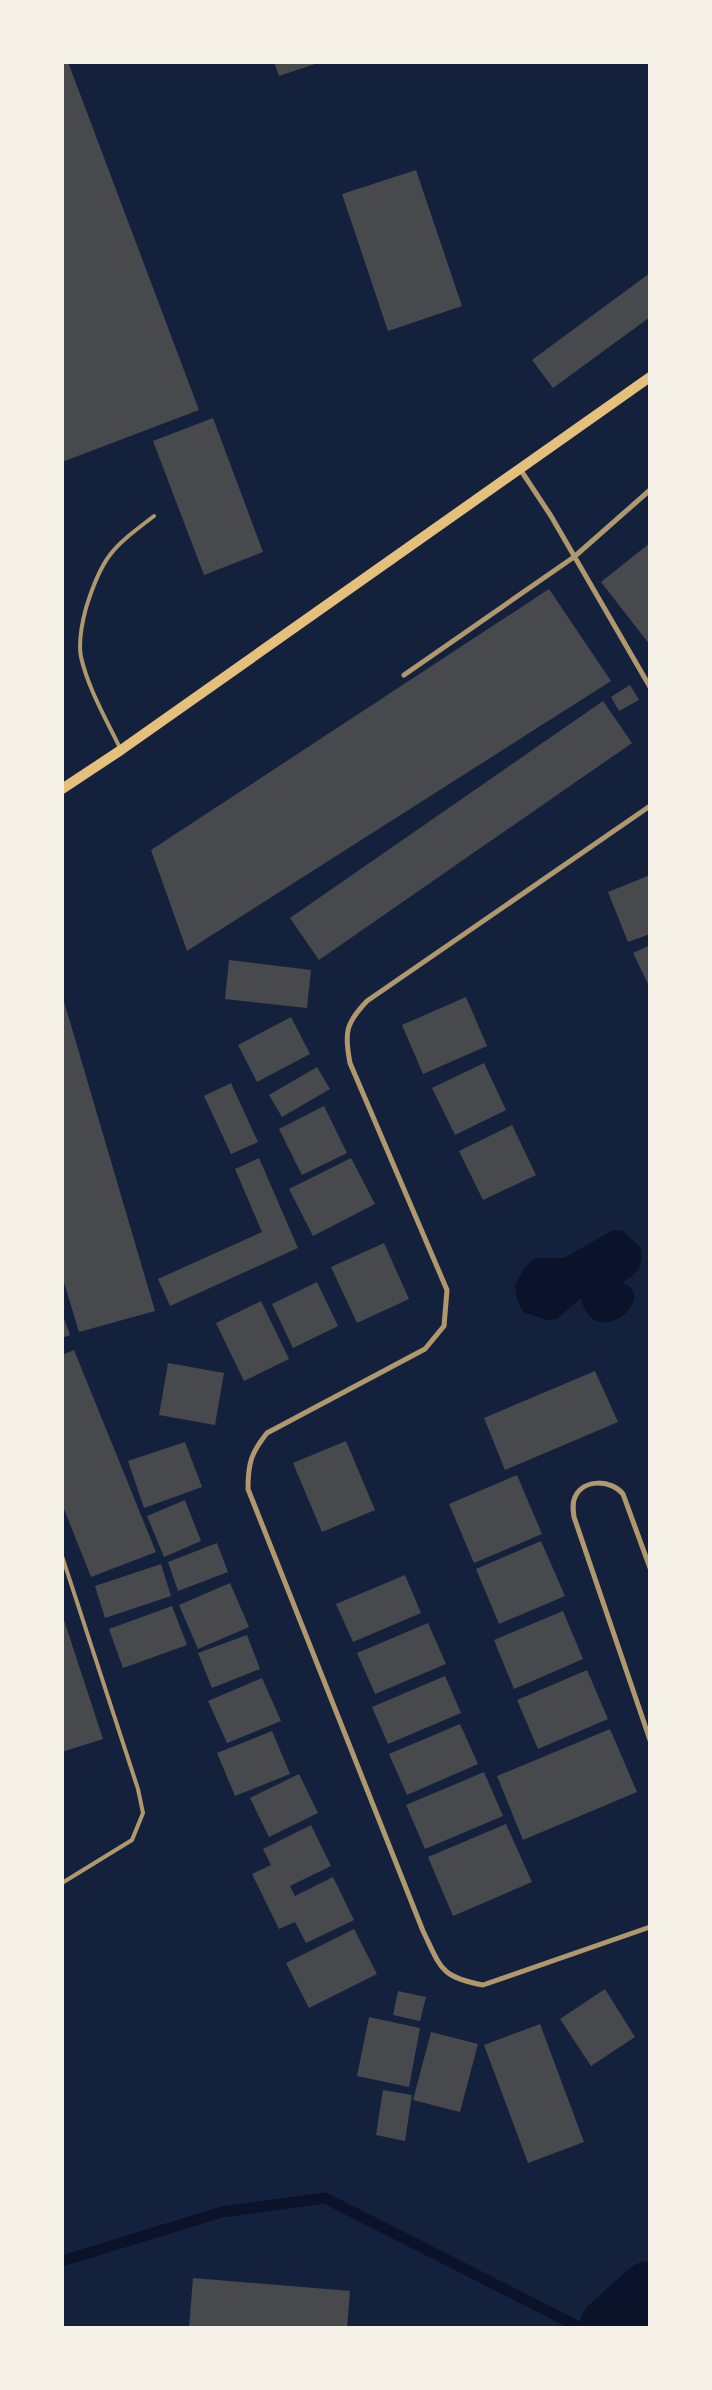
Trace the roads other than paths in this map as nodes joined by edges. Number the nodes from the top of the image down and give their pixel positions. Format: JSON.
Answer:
{"nodes":[{"id":1,"x":650,"y":377,"type":"edge"},
{"id":2,"x":520,"y":468,"type":"junction"},
{"id":3,"x":650,"y":490,"type":"edge"},
{"id":4,"x":154,"y":516,"type":"dead end"},
{"id":5,"x":574,"y":557,"type":"junction"},
{"id":6,"x":404,"y":675,"type":"dead end"},
{"id":7,"x":650,"y":687,"type":"edge"},
{"id":8,"x":121,"y":750,"type":"junction"},
{"id":9,"x":62,"y":789,"type":"edge"},
{"id":10,"x":650,"y":806,"type":"edge"},
{"id":11,"x":62,"y":1556,"type":"edge"},
{"id":12,"x":650,"y":1568,"type":"edge"},
{"id":13,"x":650,"y":1740,"type":"edge"},
{"id":14,"x":62,"y":1883,"type":"edge"},
{"id":15,"x":650,"y":1927,"type":"edge"}],
"edges":[{"from":1,"to":2,"type":"main road"},
{"from":2,"to":5,"type":"street"},
{"from":2,"to":8,"type":"main road"},
{"from":3,"to":5,"type":"street"},
{"from":4,"to":8,"type":"lane"},
{"from":5,"to":6,"type":"street"},
{"from":5,"to":7,"type":"street"},
{"from":8,"to":9,"type":"main road"},
{"from":10,"to":15,"type":"street"},
{"from":11,"to":14,"type":"lane"},
{"from":12,"to":13,"type":"street"}]}
